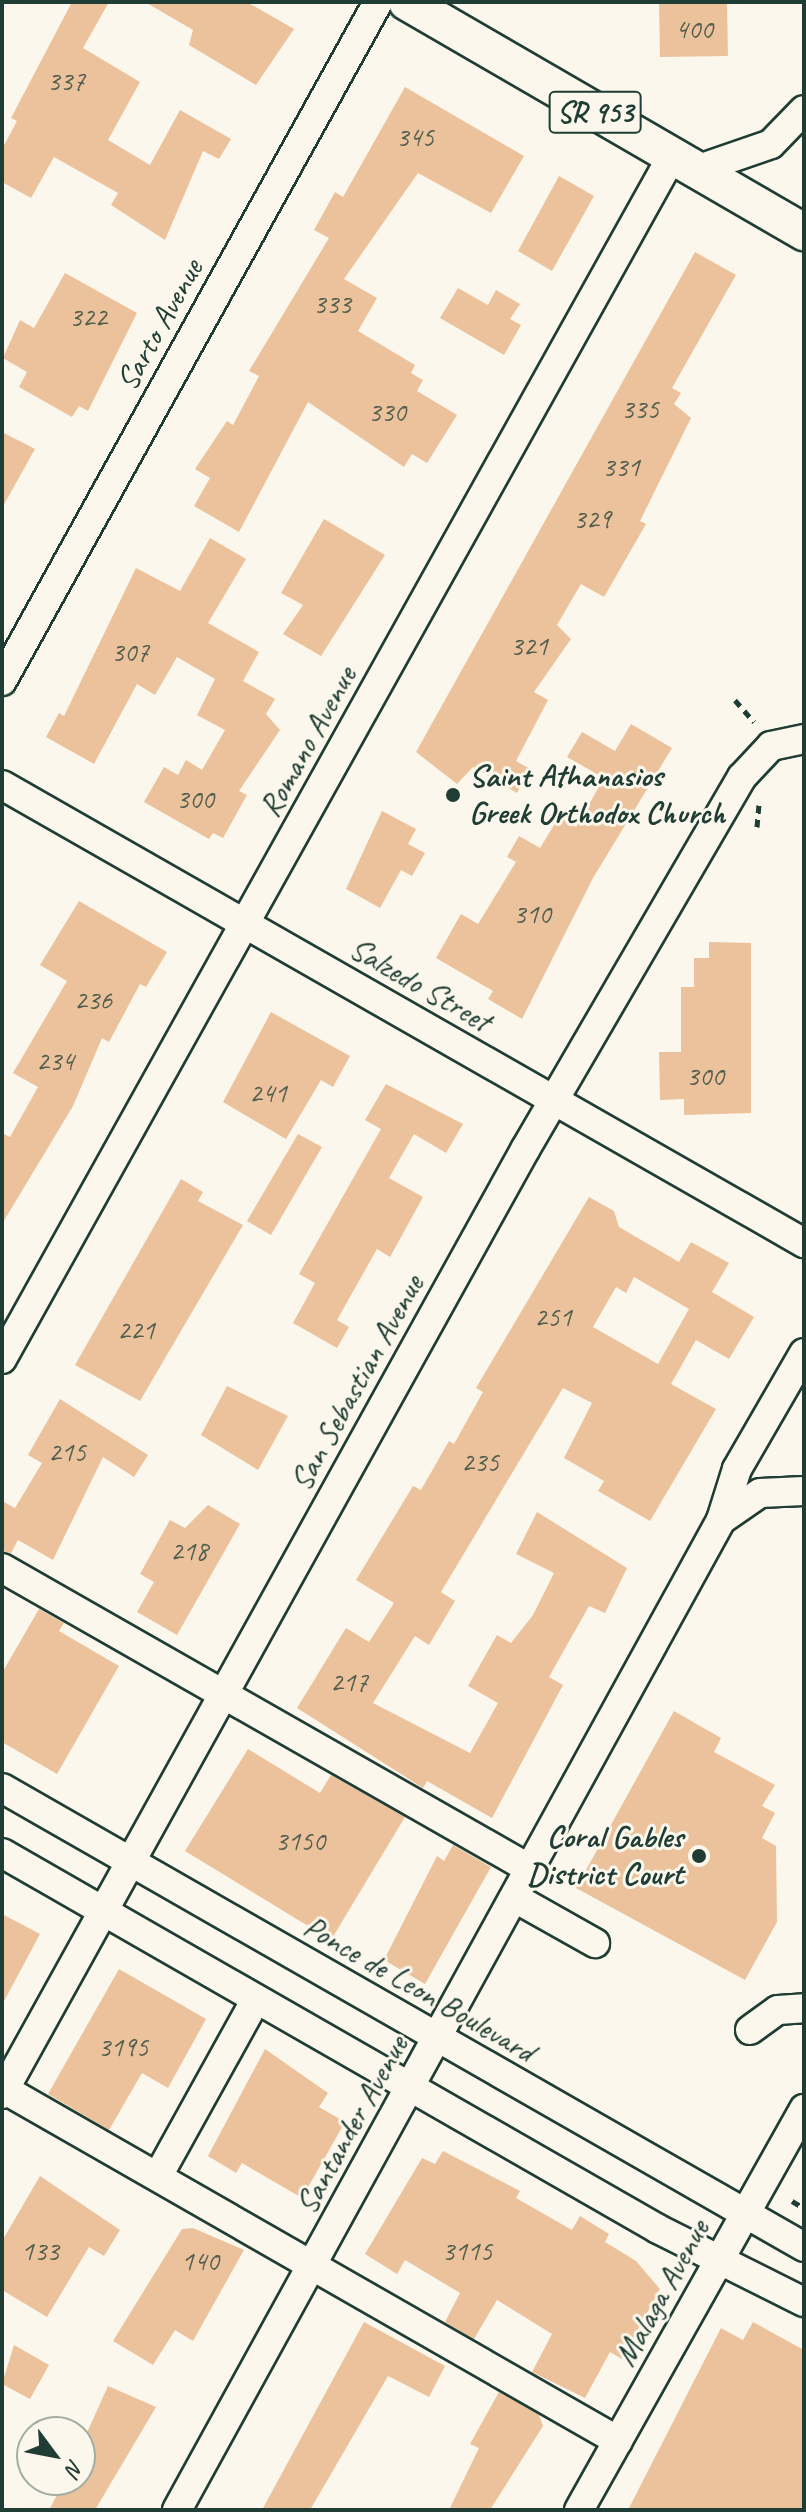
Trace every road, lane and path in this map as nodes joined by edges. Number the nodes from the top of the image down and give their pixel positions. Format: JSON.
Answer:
{"nodes":[{"id":1,"x":378,"y":2,"type":"edge"},
{"id":2,"x":407,"y":2,"type":"edge"},
{"id":3,"x":804,"y":110,"type":"edge"},
{"id":4,"x":684,"y":163,"type":"junction"},
{"id":5,"x":804,"y":232,"type":"edge"},
{"id":6,"x":2,"y":681,"type":"edge"},
{"id":7,"x":735,"y":700,"type":"dead end"},
{"id":8,"x":754,"y":722,"type":"dead end"},
{"id":9,"x":804,"y":739,"type":"edge"},
{"id":10,"x":2,"y":785,"type":"edge"},
{"id":11,"x":244,"y":925,"type":"junction"},
{"id":12,"x":554,"y":1100,"type":"junction"},
{"id":13,"x":804,"y":1243,"type":"edge"},
{"id":14,"x":804,"y":1353,"type":"edge"},
{"id":15,"x":2,"y":1359,"type":"edge"},
{"id":16,"x":804,"y":1491,"type":"edge"},
{"id":17,"x":721,"y":1520,"type":"junction"},
{"id":18,"x":2,"y":1568,"type":"edge"},
{"id":19,"x":226,"y":1691,"type":"junction"},
{"id":20,"x":2,"y":1788,"type":"edge"},
{"id":21,"x":2,"y":1853,"type":"edge"},
{"id":22,"x":130,"y":1863,"type":"junction"},
{"id":23,"x":530,"y":1869,"type":"junction"},
{"id":24,"x":515,"y":1898,"type":"junction"},
{"id":25,"x":103,"y":1911,"type":"junction"},
{"id":26,"x":595,"y":1943,"type":"dead end"},
{"id":27,"x":256,"y":1999,"type":"junction"},
{"id":28,"x":804,"y":2008,"type":"edge"},
{"id":29,"x":750,"y":2030,"type":"dead end"},
{"id":30,"x":438,"y":2040,"type":"junction"},
{"id":31,"x":412,"y":2088,"type":"junction"},
{"id":32,"x":3,"y":2091,"type":"edge"},
{"id":33,"x":804,"y":2109,"type":"edge"},
{"id":34,"x":158,"y":2176,"type":"junction"},
{"id":35,"x":792,"y":2201,"type":"dead end"},
{"id":36,"x":804,"y":2208,"type":"edge"},
{"id":37,"x":746,"y":2213,"type":"junction"},
{"id":38,"x":804,"y":2247,"type":"edge"},
{"id":39,"x":721,"y":2258,"type":"junction"},
{"id":40,"x":312,"y":2267,"type":"junction"},
{"id":41,"x":804,"y":2302,"type":"edge"},
{"id":42,"x":618,"y":2441,"type":"junction"},
{"id":43,"x":177,"y":2510,"type":"edge"},
{"id":44,"x":579,"y":2510,"type":"edge"}],
"edges":[{"from":1,"to":6,"type":"street","name":"Sarto Avenue"},
{"from":2,"to":4,"type":"main road","number":"SR 953"},
{"from":3,"to":4,"type":"street"},
{"from":4,"to":5,"type":"main road","number":"SR 953"},
{"from":4,"to":11,"type":"street","name":"Romano Avenue"},
{"from":7,"to":8,"type":"path"},
{"from":9,"to":12,"type":"street","name":"San Sebastian Avenue"},
{"from":10,"to":11,"type":"street","name":"Salzedo Street"},
{"from":11,"to":12,"type":"street","name":"Salzedo Street"},
{"from":11,"to":15,"type":"street","name":"Romano Avenue"},
{"from":12,"to":13,"type":"street","name":"Salzedo Street"},
{"from":12,"to":19,"type":"street","name":"San Sebastian Avenue"},
{"from":14,"to":17,"type":"street","name":"Santander Avenue"},
{"from":16,"to":17,"type":"street","name":"Santander Avenue"},
{"from":17,"to":23,"type":"street","name":"Santander Avenue"},
{"from":18,"to":19,"type":"street"},
{"from":19,"to":22,"type":"street","name":"San Sebastian Avenue"},
{"from":19,"to":23,"type":"street"},
{"from":20,"to":22,"type":"street","name":"Ponce de Leon Boulevard"},
{"from":21,"to":25,"type":"street"},
{"from":22,"to":25,"type":"street","name":"San Sebastian Avenue"},
{"from":22,"to":30,"type":"street","name":"Ponce de Leon Boulevard"},
{"from":23,"to":24,"type":"street","name":"Santander Avenue"},
{"from":24,"to":26,"type":"street"},
{"from":24,"to":30,"type":"street","name":"Santander Avenue"},
{"from":25,"to":27,"type":"street"},
{"from":25,"to":32,"type":"street","name":"San Sebastian Avenue"},
{"from":27,"to":31,"type":"street"},
{"from":27,"to":34,"type":"street"},
{"from":28,"to":29,"type":"street"},
{"from":30,"to":31,"type":"street","name":"Santander Avenue"},
{"from":30,"to":37,"type":"street","name":"Ponce de Leon Boulevard"},
{"from":31,"to":39,"type":"street"},
{"from":31,"to":40,"type":"street","name":"Santander Avenue"},
{"from":32,"to":34,"type":"street"},
{"from":33,"to":37,"type":"street","name":"Malaga Avenue"},
{"from":34,"to":40,"type":"street"},
{"from":35,"to":36,"type":"path"},
{"from":37,"to":38,"type":"street","name":"Ponce de Leon Boulevard"},
{"from":37,"to":39,"type":"street","name":"Malaga Avenue"},
{"from":39,"to":41,"type":"street"},
{"from":39,"to":42,"type":"street","name":"Malaga Avenue"},
{"from":40,"to":42,"type":"street"},
{"from":40,"to":43,"type":"street","name":"Santander Avenue"},
{"from":42,"to":44,"type":"street","name":"Malaga Avenue"}]}
